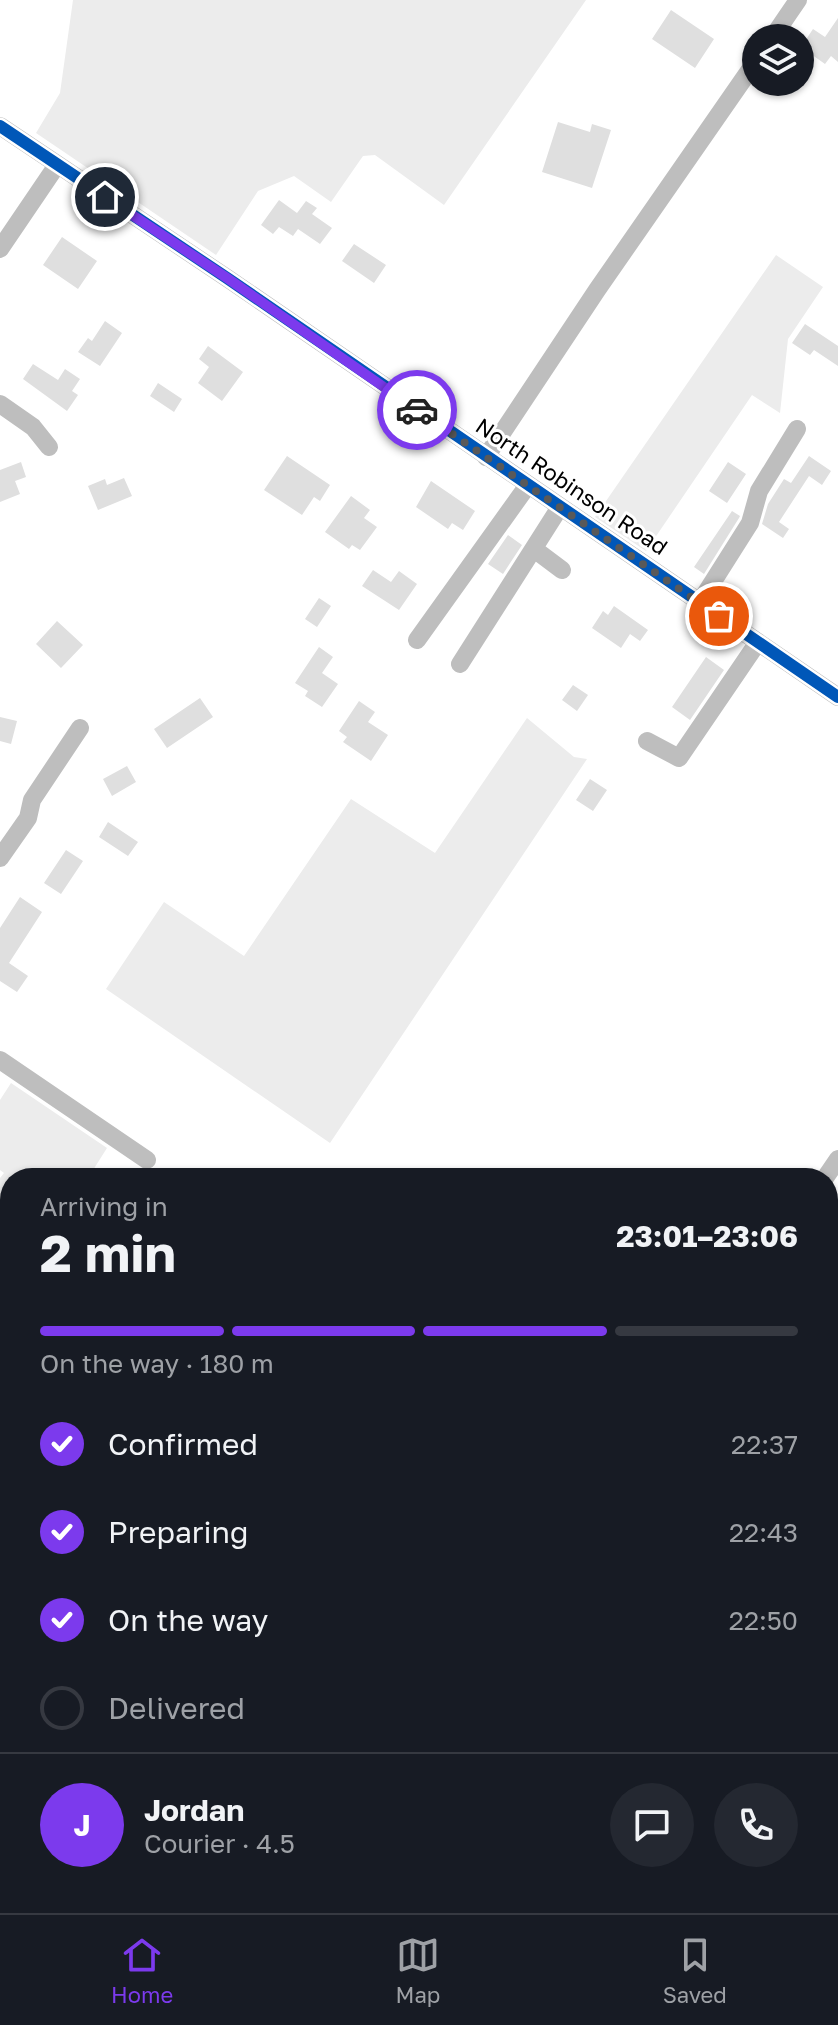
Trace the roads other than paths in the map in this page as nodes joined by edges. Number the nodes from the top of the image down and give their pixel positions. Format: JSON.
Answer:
{"nodes":[{"id":1,"x":798,"y":0,"type":"edge"},
{"id":2,"x":782,"y":24,"type":"edge"},
{"id":3,"x":742,"y":81,"type":"edge"},
{"id":4,"x":0,"y":126,"type":"edge"},
{"id":5,"x":57,"y":165,"type":"junction"},
{"id":6,"x":0,"y":249,"type":"edge"},
{"id":7,"x":0,"y":404,"type":"edge"},
{"id":8,"x":797,"y":429,"type":"dead end"},
{"id":9,"x":49,"y":447,"type":"dead end"},
{"id":10,"x":486,"y":457,"type":"junction"},
{"id":11,"x":528,"y":485,"type":"junction"},
{"id":12,"x":560,"y":507,"type":"junction"},
{"id":13,"x":534,"y":549,"type":"junction"},
{"id":14,"x":562,"y":570,"type":"dead end"},
{"id":15,"x":700,"y":602,"type":"junction"},
{"id":16,"x":417,"y":640,"type":"dead end"},
{"id":17,"x":758,"y":642,"type":"junction"},
{"id":18,"x":460,"y":664,"type":"dead end"},
{"id":19,"x":838,"y":697,"type":"edge"},
{"id":20,"x":80,"y":728,"type":"dead end"},
{"id":21,"x":647,"y":741,"type":"dead end"},
{"id":22,"x":0,"y":858,"type":"edge"},
{"id":23,"x":0,"y":1060,"type":"edge"},
{"id":24,"x":147,"y":1160,"type":"dead end"}],
"edges":[{"from":1,"to":2,"type":"street"},
{"from":3,"to":10,"type":"street"},
{"from":4,"to":5,"type":"street","name":"North Robinson Road"},
{"from":5,"to":6,"type":"street"},
{"from":5,"to":10,"type":"street","name":"North Robinson Road"},
{"from":7,"to":9,"type":"street"},
{"from":8,"to":15,"type":"street"},
{"from":10,"to":11,"type":"street","name":"North Robinson Road"},
{"from":11,"to":12,"type":"street","name":"North Robinson Road"},
{"from":11,"to":16,"type":"street"},
{"from":12,"to":13,"type":"street"},
{"from":12,"to":15,"type":"street","name":"North Robinson Road"},
{"from":13,"to":14,"type":"street"},
{"from":13,"to":18,"type":"street"},
{"from":15,"to":17,"type":"street","name":"North Robinson Road"},
{"from":17,"to":19,"type":"street","name":"North Robinson Road"},
{"from":17,"to":21,"type":"street"},
{"from":20,"to":22,"type":"street"},
{"from":23,"to":24,"type":"street"}]}
